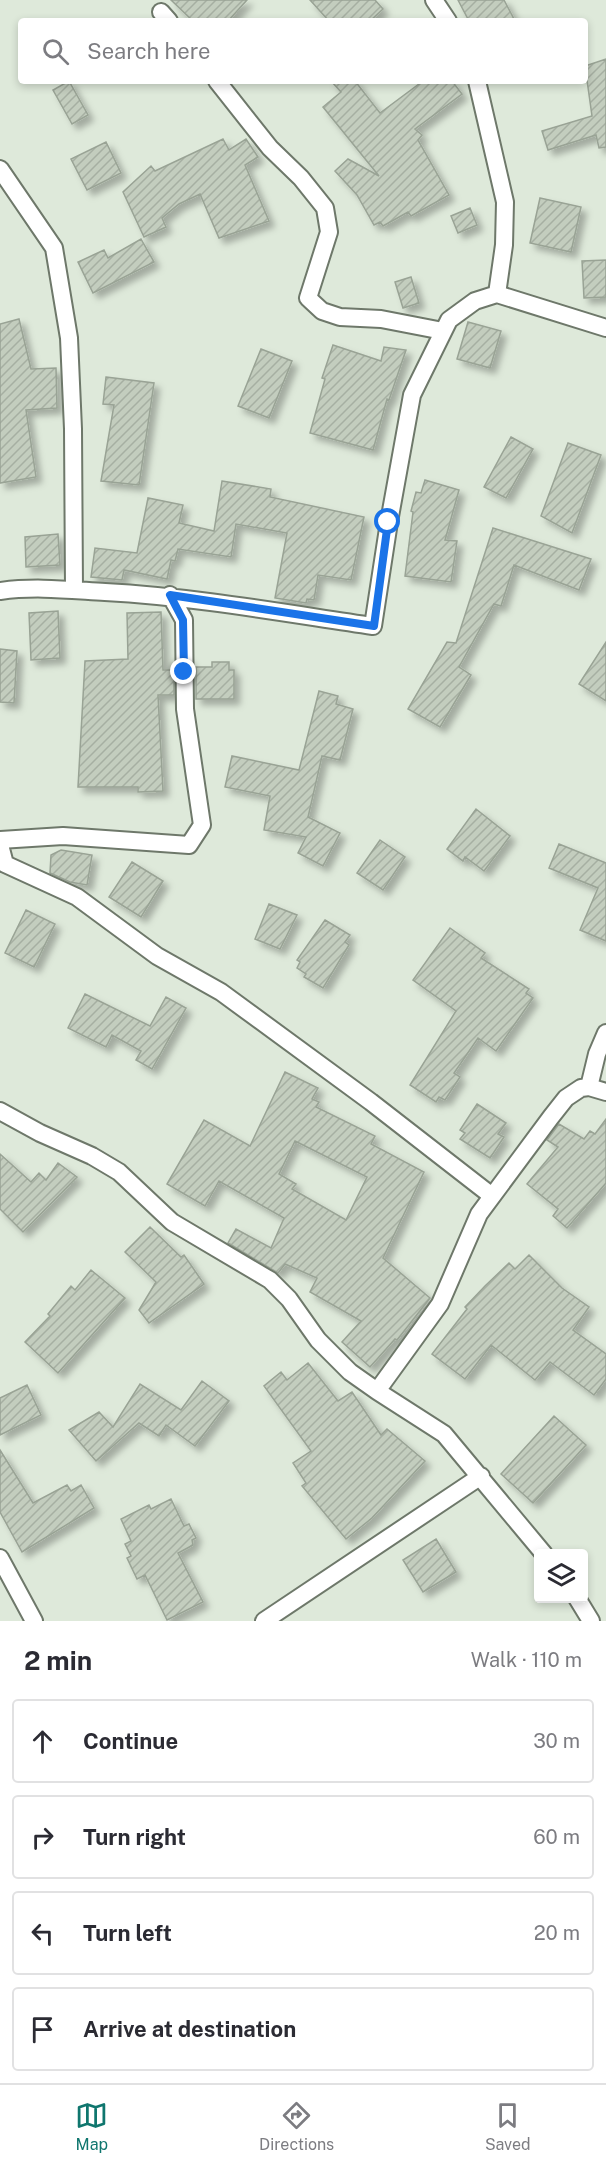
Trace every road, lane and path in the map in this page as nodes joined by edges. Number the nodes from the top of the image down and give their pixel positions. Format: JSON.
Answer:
{"nodes":[{"id":1,"x":434,"y":0,"type":"edge"},
{"id":2,"x":446,"y":18,"type":"edge"},
{"id":3,"x":219,"y":84,"type":"edge"},
{"id":4,"x":478,"y":84,"type":"edge"},
{"id":5,"x":0,"y":169,"type":"edge"},
{"id":6,"x":497,"y":294,"type":"junction"},
{"id":7,"x":606,"y":328,"type":"edge"},
{"id":8,"x":443,"y":331,"type":"junction"},
{"id":9,"x":74,"y":589,"type":"junction"},
{"id":10,"x":0,"y":591,"type":"edge"},
{"id":11,"x":170,"y":595,"type":"junction"},
{"id":12,"x":0,"y":840,"type":"edge"},
{"id":13,"x":0,"y":845,"type":"edge"},
{"id":14,"x":606,"y":1033,"type":"edge"},
{"id":15,"x":589,"y":1087,"type":"junction"},
{"id":16,"x":606,"y":1092,"type":"edge"},
{"id":17,"x":0,"y":1111,"type":"edge"},
{"id":18,"x":492,"y":1196,"type":"junction"},
{"id":19,"x":377,"y":1391,"type":"junction"},
{"id":20,"x":481,"y":1476,"type":"junction"},
{"id":21,"x":540,"y":1549,"type":"edge"},
{"id":22,"x":0,"y":1558,"type":"edge"},
{"id":23,"x":580,"y":1603,"type":"edge"},
{"id":24,"x":34,"y":1621,"type":"edge"},
{"id":25,"x":264,"y":1621,"type":"edge"},
{"id":26,"x":591,"y":1621,"type":"edge"}],
"edges":[{"from":1,"to":2,"type":"street"},
{"from":3,"to":8,"type":"street"},
{"from":4,"to":6,"type":"street"},
{"from":5,"to":9,"type":"street"},
{"from":6,"to":7,"type":"street"},
{"from":6,"to":8,"type":"street"},
{"from":8,"to":11,"type":"street"},
{"from":9,"to":10,"type":"street"},
{"from":9,"to":11,"type":"street"},
{"from":11,"to":12,"type":"street"},
{"from":13,"to":18,"type":"street"},
{"from":14,"to":15,"type":"street"},
{"from":15,"to":16,"type":"street"},
{"from":15,"to":18,"type":"street"},
{"from":17,"to":19,"type":"street"},
{"from":18,"to":19,"type":"street"},
{"from":19,"to":20,"type":"street"},
{"from":20,"to":21,"type":"street"},
{"from":20,"to":25,"type":"street"},
{"from":22,"to":24,"type":"street"},
{"from":23,"to":26,"type":"street"}]}
